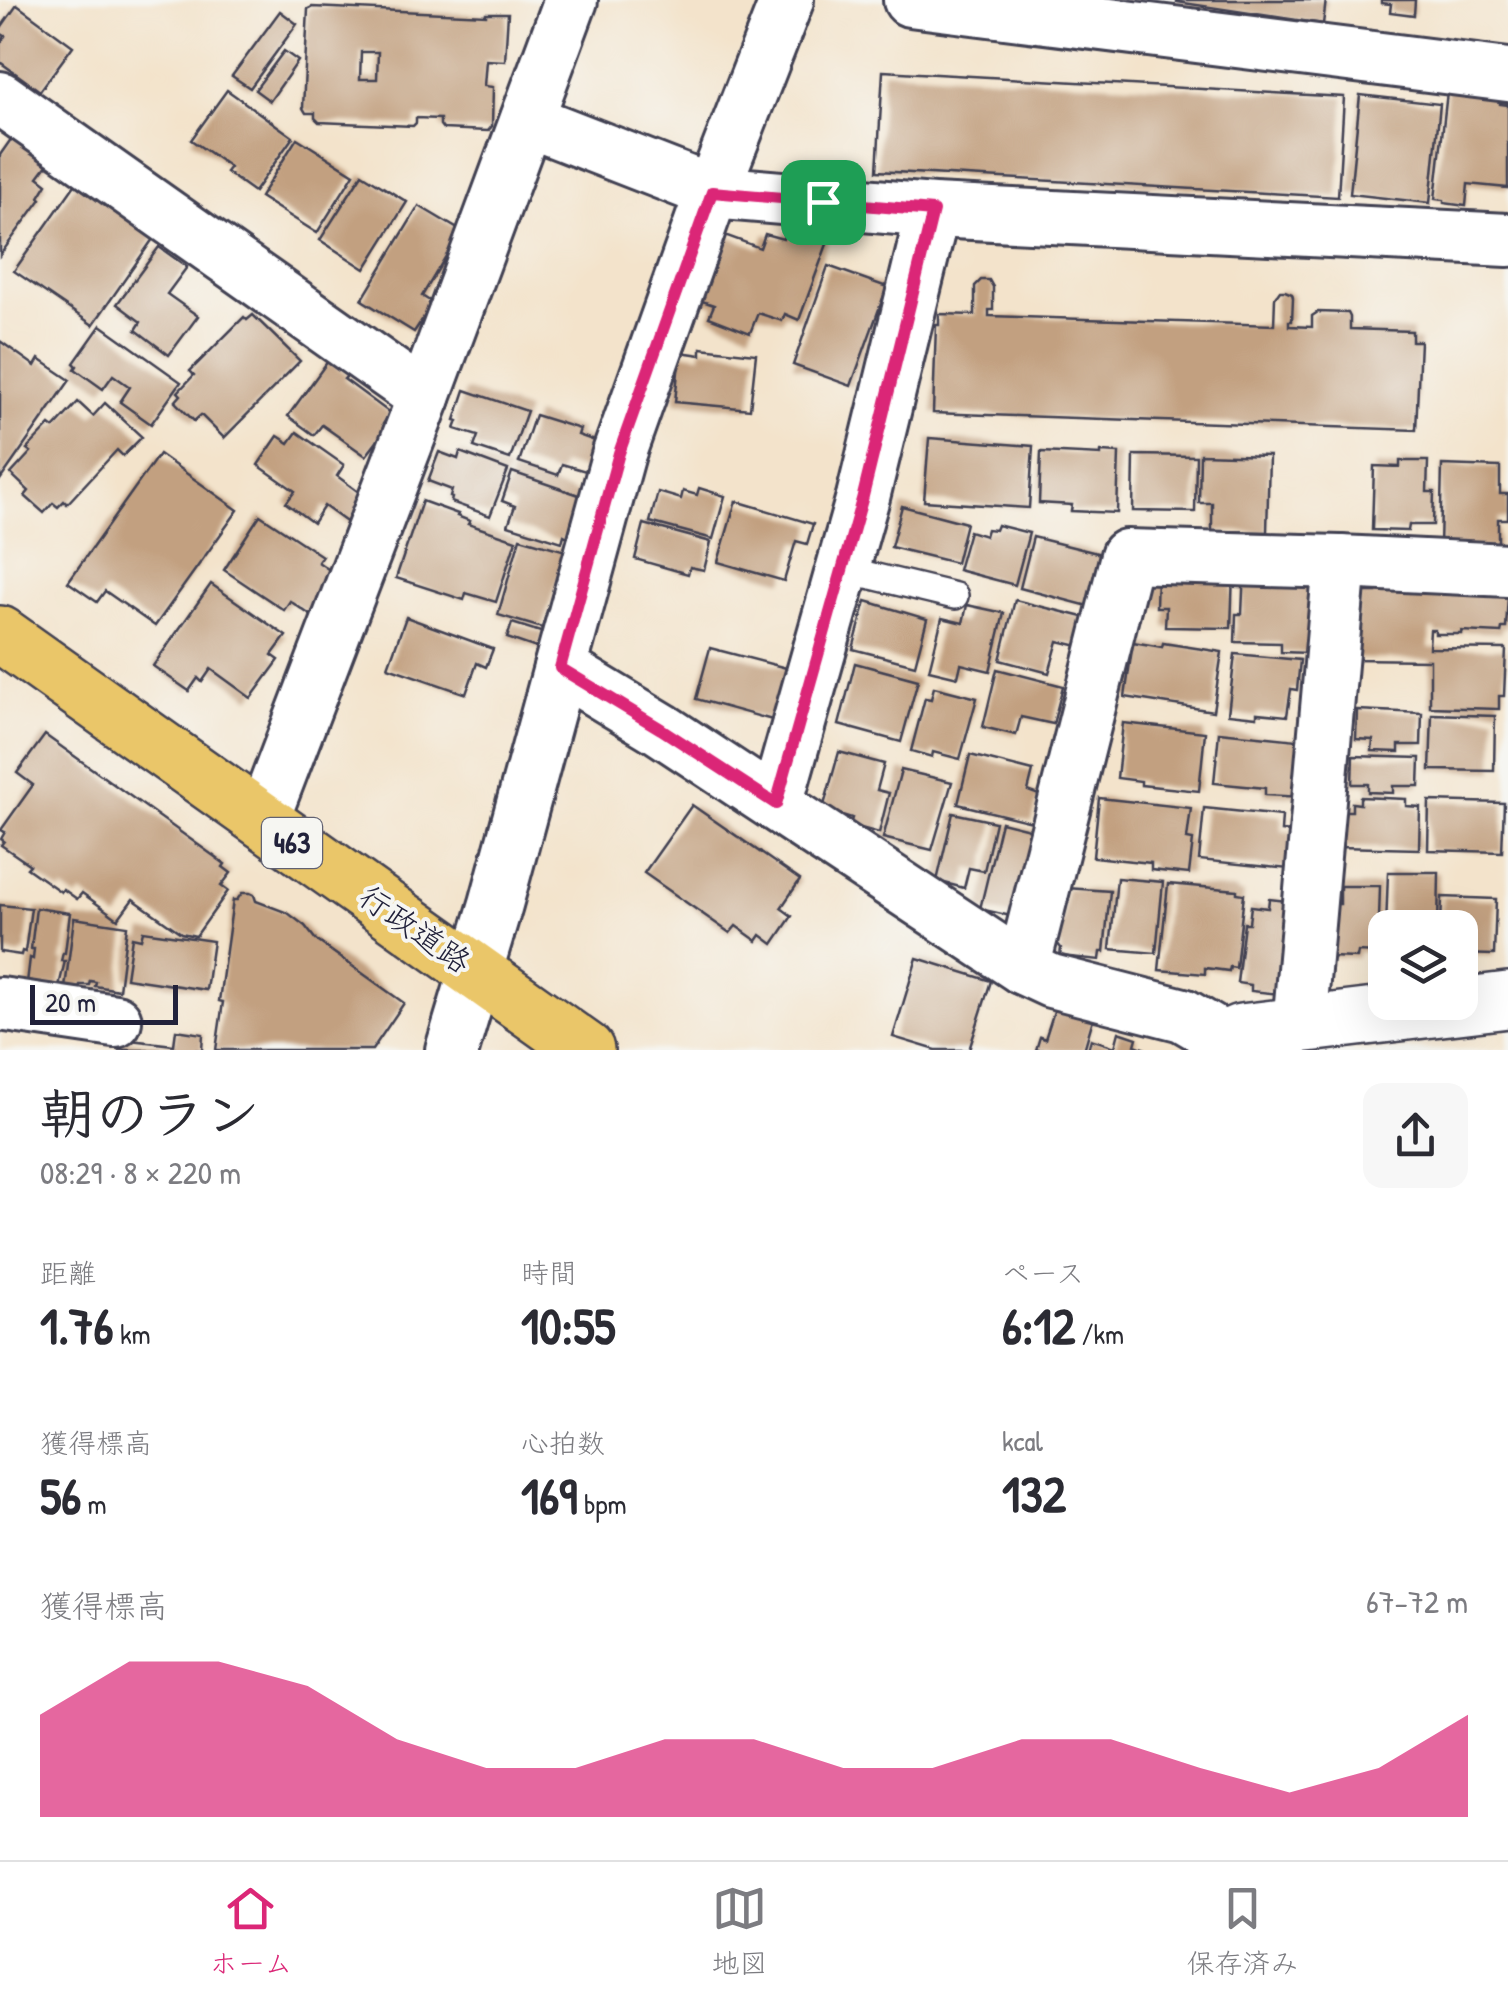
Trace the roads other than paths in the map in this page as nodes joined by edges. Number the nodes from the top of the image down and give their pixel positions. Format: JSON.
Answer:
{"nodes":[{"id":1,"x":787,"y":0,"type":"edge"},
{"id":2,"x":910,"y":0,"type":"edge"},
{"id":3,"x":570,"y":1,"type":"edge"},
{"id":4,"x":1508,"y":75,"type":"edge"},
{"id":5,"x":0,"y":98,"type":"edge"},
{"id":6,"x":527,"y":120,"type":"junction"},
{"id":7,"x":712,"y":192,"type":"junction"},
{"id":8,"x":933,"y":211,"type":"junction"},
{"id":9,"x":1508,"y":240,"type":"edge"},
{"id":10,"x":424,"y":397,"type":"junction"},
{"id":11,"x":1340,"y":562,"type":"junction"},
{"id":12,"x":842,"y":570,"type":"junction"},
{"id":13,"x":1508,"y":570,"type":"edge"},
{"id":14,"x":954,"y":596,"type":"dead end"},
{"id":15,"x":0,"y":634,"type":"edge"},
{"id":16,"x":560,"y":668,"type":"junction"},
{"id":17,"x":776,"y":804,"type":"junction"},
{"id":18,"x":262,"y":821,"type":"junction"},
{"id":19,"x":1023,"y":968,"type":"junction"},
{"id":20,"x":474,"y":972,"type":"junction"},
{"id":21,"x":1508,"y":1000,"type":"edge"},
{"id":22,"x":0,"y":1004,"type":"edge"},
{"id":23,"x":115,"y":1022,"type":"dead end"},
{"id":24,"x":1299,"y":1026,"type":"junction"},
{"id":25,"x":1220,"y":1045,"type":"edge"},
{"id":26,"x":452,"y":1050,"type":"edge"},
{"id":27,"x":586,"y":1050,"type":"edge"}],
"edges":[{"from":1,"to":7,"type":"street"},
{"from":2,"to":4,"type":"street"},
{"from":3,"to":6,"type":"street"},
{"from":5,"to":10,"type":"street"},
{"from":6,"to":7,"type":"street"},
{"from":6,"to":10,"type":"street"},
{"from":7,"to":8,"type":"street"},
{"from":7,"to":16,"type":"street"},
{"from":8,"to":9,"type":"street"},
{"from":8,"to":12,"type":"street"},
{"from":10,"to":18,"type":"street"},
{"from":11,"to":13,"type":"street"},
{"from":11,"to":19,"type":"street"},
{"from":11,"to":24,"type":"street"},
{"from":12,"to":14,"type":"lane"},
{"from":12,"to":17,"type":"street"},
{"from":15,"to":18,"type":"highway","name":"行政道路","number":"463"},
{"from":16,"to":17,"type":"street"},
{"from":16,"to":20,"type":"street"},
{"from":17,"to":19,"type":"street"},
{"from":18,"to":20,"type":"highway","name":"行政道路","number":"463"},
{"from":19,"to":25,"type":"street"},
{"from":20,"to":26,"type":"street"},
{"from":20,"to":27,"type":"highway","name":"行政道路","number":"463"},
{"from":21,"to":24,"type":"street"},
{"from":22,"to":23,"type":"street"},
{"from":24,"to":25,"type":"street"}]}
